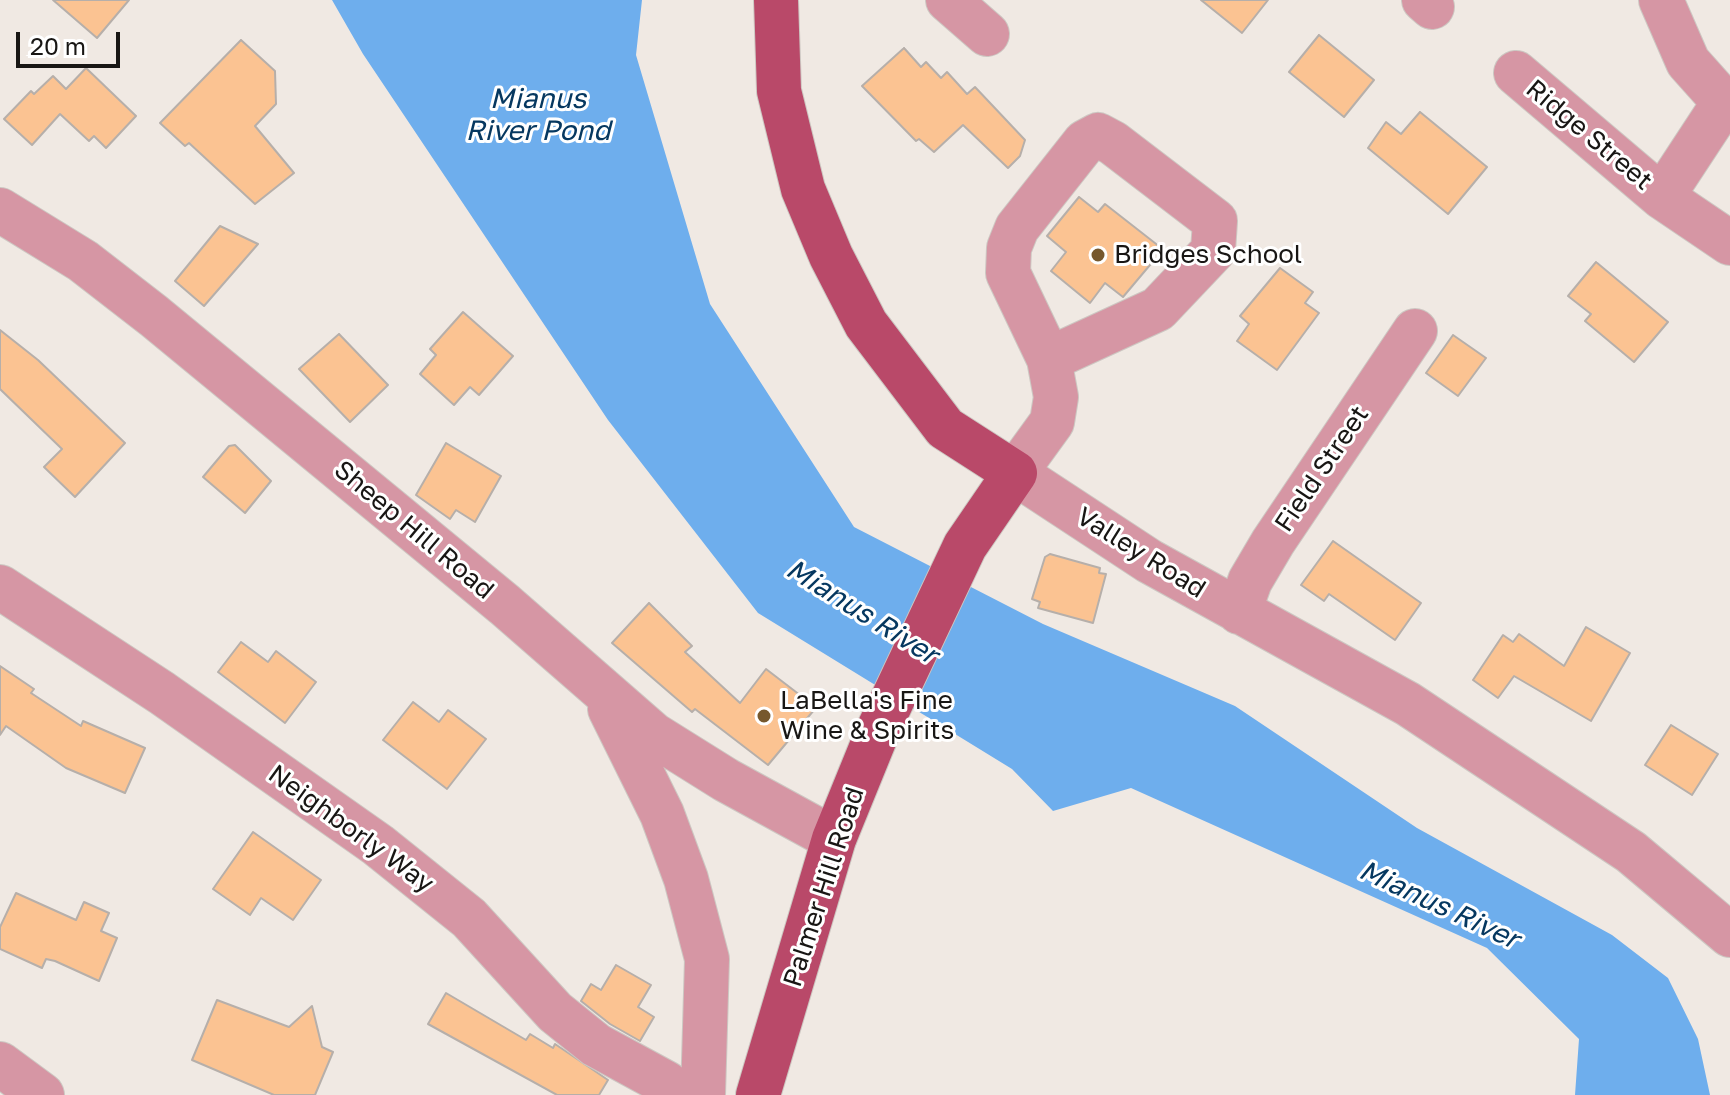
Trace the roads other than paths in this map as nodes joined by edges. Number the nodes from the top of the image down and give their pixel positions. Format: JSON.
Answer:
{"nodes":[{"id":1,"x":776,"y":0,"type":"edge"},
{"id":2,"x":948,"y":0,"type":"edge"},
{"id":3,"x":1661,"y":0,"type":"edge"},
{"id":4,"x":987,"y":34,"type":"dead end"},
{"id":5,"x":1516,"y":73,"type":"dead end"},
{"id":6,"x":1726,"y":106,"type":"edge"},
{"id":7,"x":1662,"y":197,"type":"junction"},
{"id":8,"x":0,"y":210,"type":"edge"},
{"id":9,"x":1730,"y":243,"type":"edge"},
{"id":10,"x":1415,"y":331,"type":"dead end"},
{"id":11,"x":1049,"y":359,"type":"junction"},
{"id":12,"x":1015,"y":473,"type":"junction"},
{"id":13,"x":0,"y":587,"type":"edge"},
{"id":14,"x":1239,"y":612,"type":"junction"},
{"id":15,"x":597,"y":686,"type":"junction"},
{"id":16,"x":834,"y":839,"type":"junction"},
{"id":17,"x":1730,"y":935,"type":"edge"},
{"id":18,"x":0,"y":1064,"type":"edge"},
{"id":19,"x":42,"y":1095,"type":"edge"},
{"id":20,"x":679,"y":1095,"type":"edge"},
{"id":21,"x":703,"y":1095,"type":"edge"},
{"id":22,"x":758,"y":1095,"type":"edge"}],
"edges":[{"from":1,"to":12,"type":"main road","name":"Valley Road"},
{"from":2,"to":4,"type":"street"},
{"from":3,"to":6,"type":"street"},
{"from":5,"to":7,"type":"street","name":"Ridge Street"},
{"from":6,"to":7,"type":"street","name":"Ridge Street"},
{"from":7,"to":9,"type":"street","name":"Ridge Street"},
{"from":8,"to":15,"type":"street","name":"Sheep Hill Road"},
{"from":10,"to":14,"type":"street","name":"Field Street"},
{"from":11,"to":11,"type":"street"},
{"from":11,"to":12,"type":"street"},
{"from":12,"to":14,"type":"street","name":"Valley Road"},
{"from":12,"to":16,"type":"main road","name":"Palmer Hill Road"},
{"from":13,"to":20,"type":"street","name":"Neighborly Way"},
{"from":14,"to":17,"type":"street","name":"Valley Road"},
{"from":15,"to":16,"type":"street","name":"Sheep Hill Road"},
{"from":15,"to":21,"type":"street"},
{"from":16,"to":22,"type":"main road","name":"Palmer Hill Road"},
{"from":18,"to":19,"type":"street"}]}
